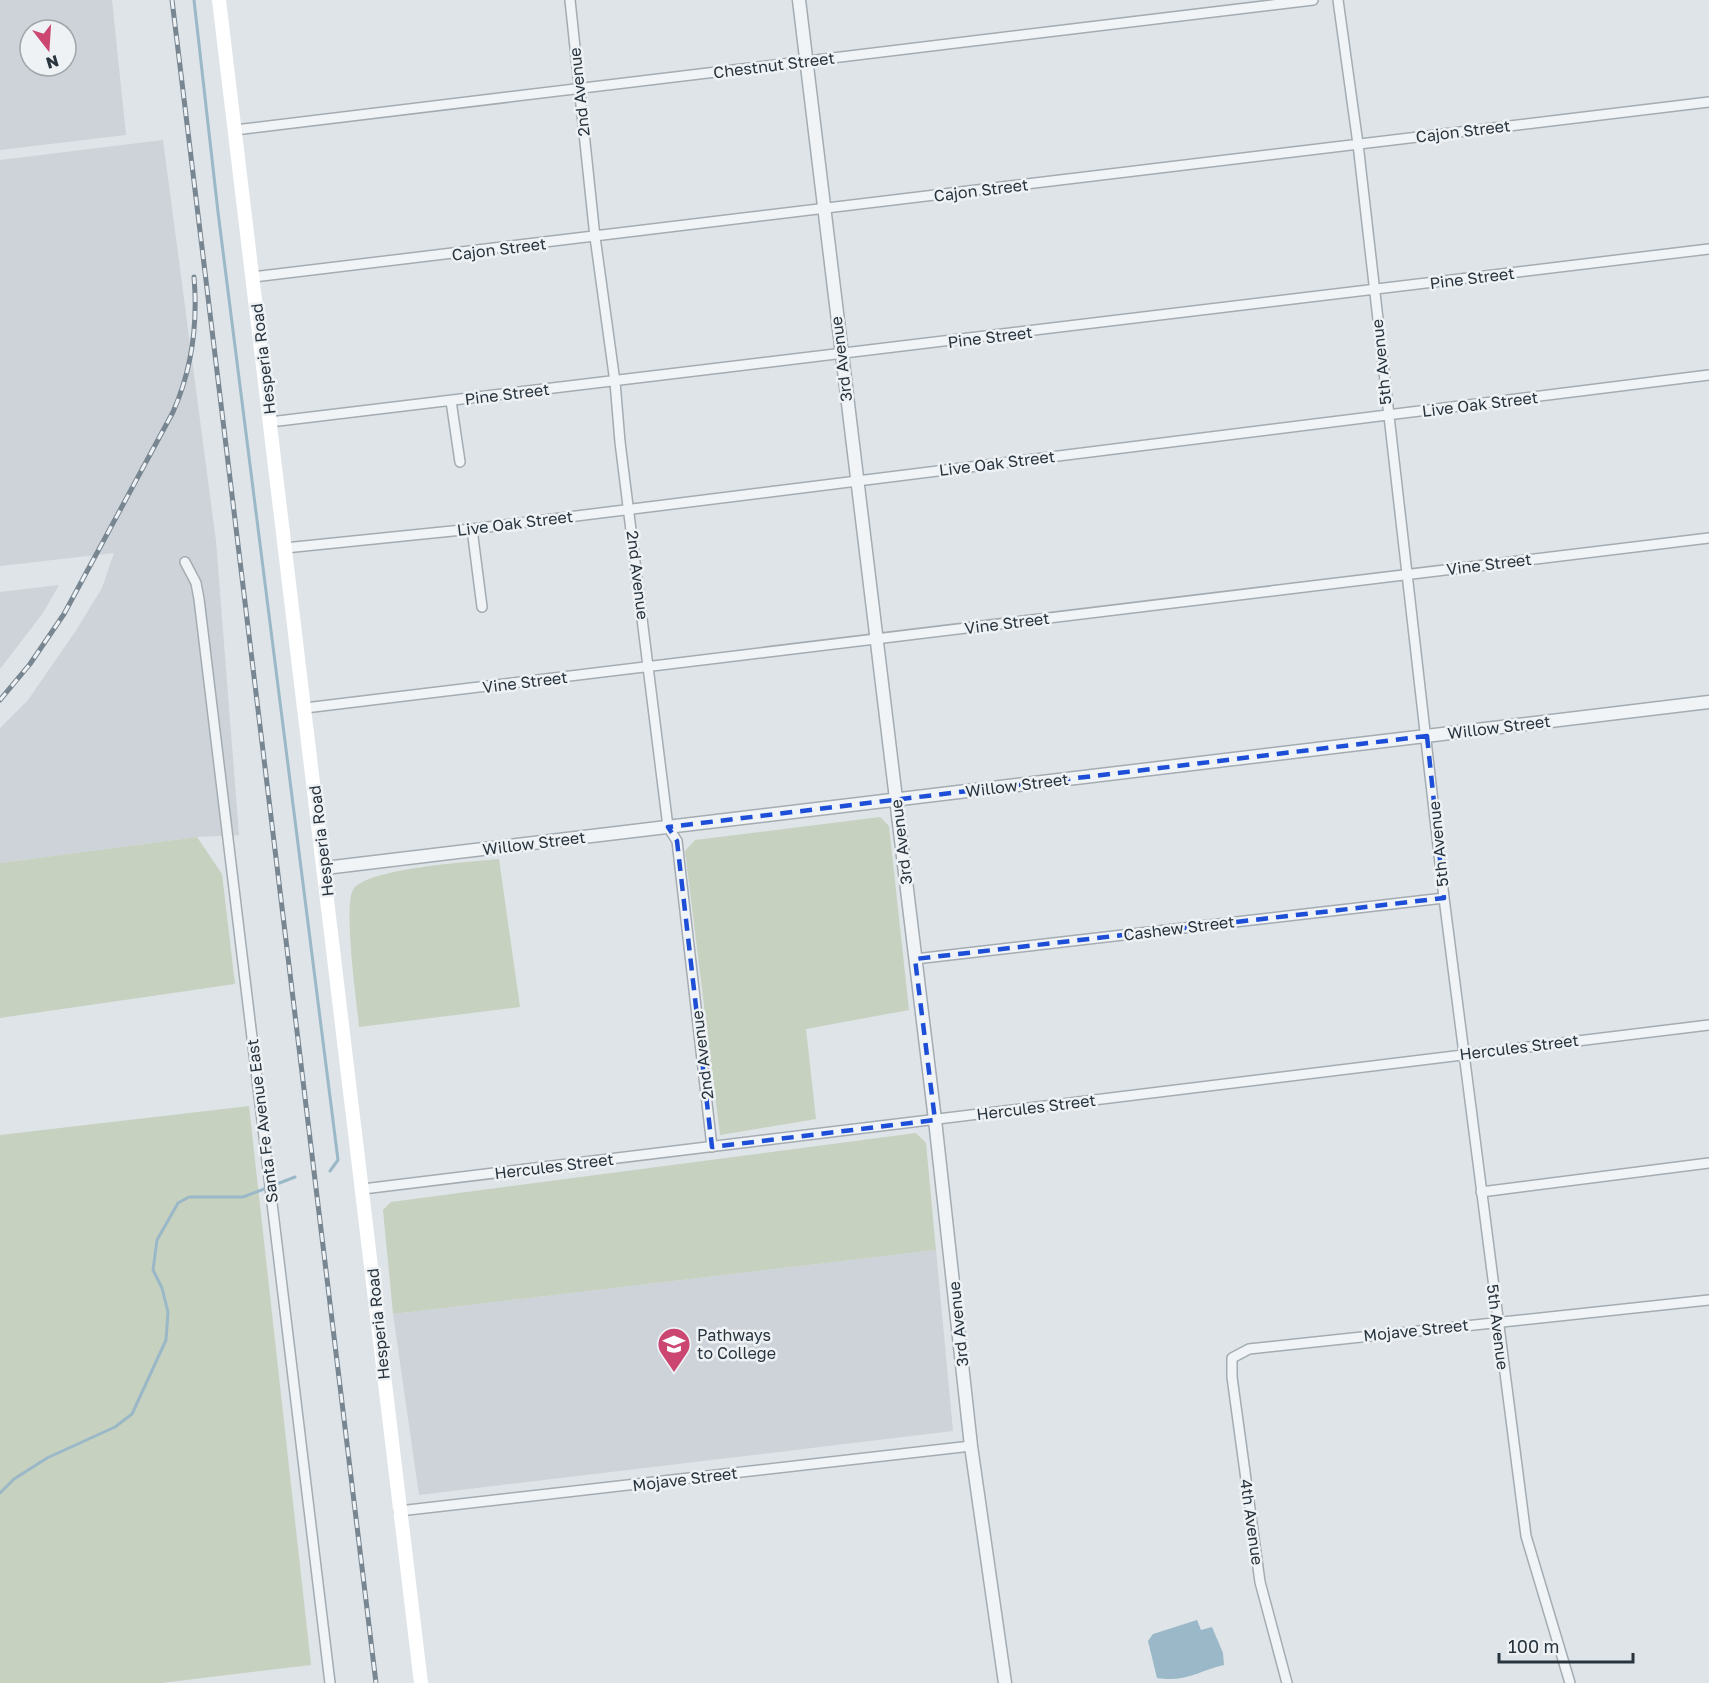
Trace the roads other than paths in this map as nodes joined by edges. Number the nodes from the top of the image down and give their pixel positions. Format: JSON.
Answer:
{"nodes":[{"id":1,"x":219,"y":0,"type":"edge"},
{"id":2,"x":570,"y":0,"type":"edge"},
{"id":3,"x":799,"y":0,"type":"edge"},
{"id":4,"x":1313,"y":0,"type":"edge"},
{"id":5,"x":1338,"y":0,"type":"edge"},
{"id":6,"x":806,"y":61,"type":"junction"},
{"id":7,"x":579,"y":89,"type":"junction"},
{"id":8,"x":1709,"y":102,"type":"edge"},
{"id":9,"x":235,"y":130,"type":"junction"},
{"id":10,"x":1358,"y":144,"type":"junction"},
{"id":11,"x":825,"y":209,"type":"junction"},
{"id":12,"x":595,"y":237,"type":"junction"},
{"id":13,"x":1709,"y":249,"type":"edge"},
{"id":14,"x":253,"y":277,"type":"junction"},
{"id":15,"x":1374,"y":290,"type":"junction"},
{"id":16,"x":841,"y":355,"type":"junction"},
{"id":17,"x":1709,"y":375,"type":"edge"},
{"id":18,"x":615,"y":381,"type":"junction"},
{"id":19,"x":451,"y":401,"type":"junction"},
{"id":20,"x":1387,"y":415,"type":"junction"},
{"id":21,"x":270,"y":423,"type":"junction"},
{"id":22,"x":460,"y":462,"type":"dead end"},
{"id":23,"x":857,"y":480,"type":"junction"},
{"id":24,"x":630,"y":509,"type":"junction"},
{"id":25,"x":472,"y":529,"type":"junction"},
{"id":26,"x":1709,"y":538,"type":"edge"},
{"id":27,"x":285,"y":548,"type":"junction"},
{"id":28,"x":185,"y":562,"type":"dead end"},
{"id":29,"x":1407,"y":574,"type":"junction"},
{"id":30,"x":482,"y":607,"type":"dead end"},
{"id":31,"x":876,"y":639,"type":"junction"},
{"id":32,"x":649,"y":667,"type":"junction"},
{"id":33,"x":1709,"y":702,"type":"edge"},
{"id":34,"x":305,"y":708,"type":"junction"},
{"id":35,"x":1427,"y":736,"type":"junction"},
{"id":36,"x":896,"y":799,"type":"junction"},
{"id":37,"x":668,"y":827,"type":"junction"},
{"id":38,"x":325,"y":868,"type":"junction"},
{"id":39,"x":1444,"y":898,"type":"junction"},
{"id":40,"x":915,"y":959,"type":"junction"},
{"id":41,"x":1709,"y":1025,"type":"edge"},
{"id":42,"x":1464,"y":1054,"type":"junction"},
{"id":43,"x":935,"y":1120,"type":"junction"},
{"id":44,"x":712,"y":1147,"type":"junction"},
{"id":45,"x":1709,"y":1163,"type":"edge"},
{"id":46,"x":363,"y":1189,"type":"junction"},
{"id":47,"x":1481,"y":1192,"type":"junction"},
{"id":48,"x":1709,"y":1300,"type":"edge"},
{"id":49,"x":1497,"y":1321,"type":"junction"},
{"id":50,"x":1232,"y":1358,"type":"joint"},
{"id":51,"x":971,"y":1446,"type":"junction"},
{"id":52,"x":399,"y":1510,"type":"junction"},
{"id":53,"x":330,"y":1683,"type":"edge"},
{"id":54,"x":421,"y":1683,"type":"edge"},
{"id":55,"x":1005,"y":1683,"type":"edge"},
{"id":56,"x":1287,"y":1683,"type":"edge"},
{"id":57,"x":1570,"y":1683,"type":"edge"}],
"edges":[{"from":1,"to":9,"type":"main road","name":"Hesperia Road"},
{"from":2,"to":7,"type":"street","name":"2nd Avenue"},
{"from":3,"to":6,"type":"street","name":"3rd Avenue"},
{"from":4,"to":6,"type":"street","name":"Chestnut Street"},
{"from":5,"to":10,"type":"street","name":"5th Avenue"},
{"from":6,"to":7,"type":"street","name":"Chestnut Street"},
{"from":6,"to":11,"type":"street","name":"3rd Avenue"},
{"from":7,"to":9,"type":"street","name":"Chestnut Street"},
{"from":7,"to":12,"type":"street","name":"2nd Avenue"},
{"from":8,"to":10,"type":"street","name":"Cajon Street"},
{"from":9,"to":14,"type":"main road","name":"Hesperia Road"},
{"from":10,"to":11,"type":"street","name":"Cajon Street"},
{"from":10,"to":15,"type":"street","name":"5th Avenue"},
{"from":11,"to":12,"type":"street","name":"Cajon Street"},
{"from":11,"to":16,"type":"street","name":"3rd Avenue"},
{"from":12,"to":14,"type":"street","name":"Cajon Street"},
{"from":12,"to":18,"type":"street","name":"2nd Avenue"},
{"from":13,"to":15,"type":"street","name":"Pine Street"},
{"from":14,"to":21,"type":"main road","name":"Hesperia Road"},
{"from":15,"to":16,"type":"street","name":"Pine Street"},
{"from":15,"to":20,"type":"street","name":"5th Avenue"},
{"from":16,"to":18,"type":"street","name":"Pine Street"},
{"from":16,"to":23,"type":"street","name":"3rd Avenue"},
{"from":17,"to":20,"type":"street","name":"Live Oak Street"},
{"from":18,"to":19,"type":"street","name":"Pine Street"},
{"from":18,"to":24,"type":"street","name":"2nd Avenue"},
{"from":19,"to":21,"type":"street","name":"Pine Street"},
{"from":19,"to":22,"type":"street"},
{"from":20,"to":23,"type":"street","name":"Live Oak Street"},
{"from":20,"to":29,"type":"street","name":"5th Avenue"},
{"from":21,"to":27,"type":"main road","name":"Hesperia Road"},
{"from":23,"to":24,"type":"street","name":"Live Oak Street"},
{"from":23,"to":31,"type":"street","name":"3rd Avenue"},
{"from":24,"to":25,"type":"street","name":"Live Oak Street"},
{"from":24,"to":32,"type":"street","name":"2nd Avenue"},
{"from":25,"to":27,"type":"street","name":"Live Oak Street"},
{"from":25,"to":30,"type":"street"},
{"from":26,"to":29,"type":"street","name":"Vine Street"},
{"from":27,"to":34,"type":"main road","name":"Hesperia Road"},
{"from":28,"to":53,"type":"street","name":"Santa Fe Avenue East"},
{"from":29,"to":31,"type":"street","name":"Vine Street"},
{"from":29,"to":35,"type":"street","name":"5th Avenue"},
{"from":31,"to":32,"type":"street","name":"Vine Street"},
{"from":31,"to":36,"type":"street","name":"3rd Avenue"},
{"from":32,"to":34,"type":"street","name":"Vine Street"},
{"from":32,"to":37,"type":"street","name":"2nd Avenue"},
{"from":33,"to":35,"type":"street","name":"Willow Street"},
{"from":34,"to":38,"type":"main road","name":"Hesperia Road"},
{"from":35,"to":36,"type":"street","name":"Willow Street"},
{"from":35,"to":39,"type":"street","name":"5th Avenue"},
{"from":36,"to":37,"type":"street","name":"Willow Street"},
{"from":36,"to":40,"type":"street","name":"3rd Avenue"},
{"from":37,"to":38,"type":"street","name":"Willow Street"},
{"from":37,"to":44,"type":"street","name":"2nd Avenue"},
{"from":38,"to":46,"type":"main road","name":"Hesperia Road"},
{"from":39,"to":40,"type":"street","name":"Cashew Street"},
{"from":39,"to":42,"type":"street","name":"5th Avenue"},
{"from":40,"to":43,"type":"street","name":"3rd Avenue"},
{"from":41,"to":42,"type":"street","name":"Hercules Street"},
{"from":42,"to":43,"type":"street","name":"Hercules Street"},
{"from":42,"to":47,"type":"street","name":"5th Avenue"},
{"from":43,"to":44,"type":"street","name":"Hercules Street"},
{"from":43,"to":51,"type":"street","name":"3rd Avenue"},
{"from":44,"to":46,"type":"street","name":"Hercules Street"},
{"from":45,"to":47,"type":"street"},
{"from":46,"to":52,"type":"main road","name":"Hesperia Road"},
{"from":47,"to":49,"type":"street","name":"5th Avenue"},
{"from":48,"to":49,"type":"street","name":"Mojave Street"},
{"from":49,"to":50,"type":"street","name":"Mojave Street"},
{"from":49,"to":57,"type":"street","name":"5th Avenue"},
{"from":50,"to":56,"type":"street","name":"4th Avenue"},
{"from":51,"to":52,"type":"street","name":"Mojave Street"},
{"from":51,"to":55,"type":"street","name":"3rd Avenue"},
{"from":52,"to":54,"type":"main road","name":"Hesperia Road"}]}
